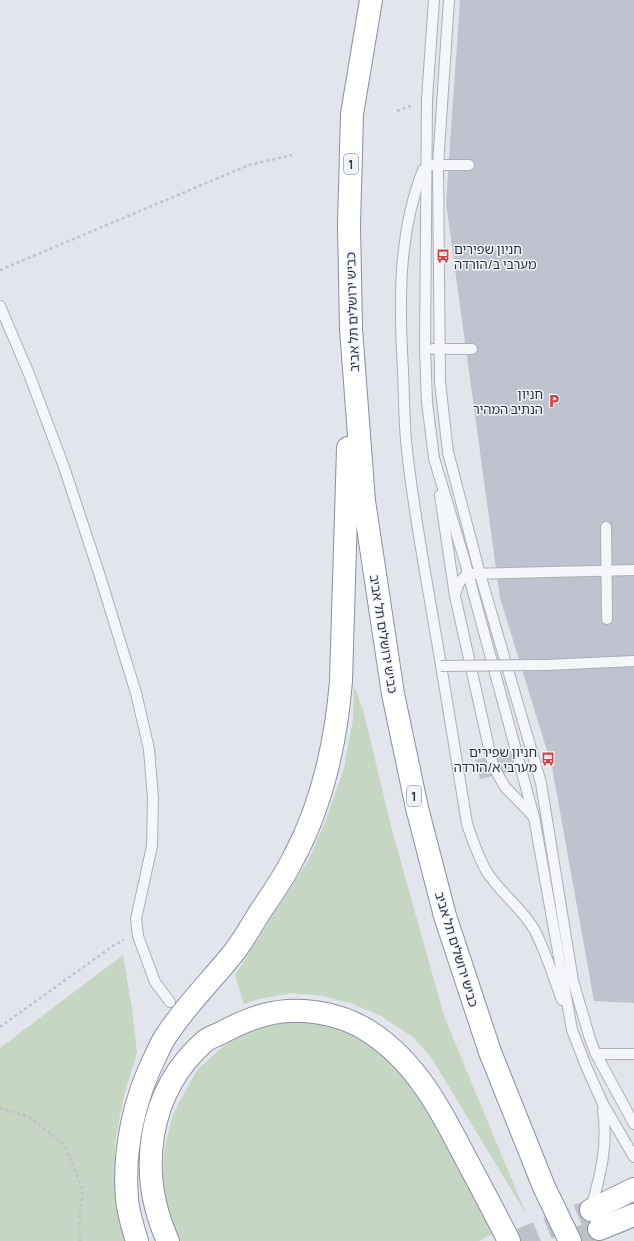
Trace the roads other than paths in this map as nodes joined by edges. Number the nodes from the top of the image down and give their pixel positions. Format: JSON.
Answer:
{"nodes":[{"id":1,"x":371,"y":0,"type":"edge"},
{"id":2,"x":434,"y":0,"type":"edge"},
{"id":3,"x":450,"y":0,"type":"edge"},
{"id":4,"x":426,"y":165,"type":"junction"},
{"id":5,"x":438,"y":165,"type":"junction"},
{"id":6,"x":470,"y":165,"type":"dead end"},
{"id":7,"x":0,"y":306,"type":"edge"},
{"id":8,"x":351,"y":329,"type":"junction"},
{"id":9,"x":425,"y":349,"type":"junction"},
{"id":10,"x":439,"y":349,"type":"junction"},
{"id":11,"x":472,"y":349,"type":"dead end"},
{"id":12,"x":434,"y":458,"type":"junction"},
{"id":13,"x":606,"y":527,"type":"dead end"},
{"id":14,"x":606,"y":570,"type":"junction"},
{"id":15,"x":634,"y":570,"type":"edge"},
{"id":16,"x":468,"y":574,"type":"junction"},
{"id":17,"x":480,"y":574,"type":"junction"},
{"id":18,"x":455,"y":596,"type":"junction"},
{"id":19,"x":607,"y":619,"type":"dead end"},
{"id":20,"x":634,"y":661,"type":"edge"},
{"id":21,"x":441,"y":666,"type":"junction"},
{"id":22,"x":534,"y":817,"type":"junction"},
{"id":23,"x":170,"y":1002,"type":"dead end"},
{"id":24,"x":572,"y":1030,"type":"junction"},
{"id":25,"x":596,"y":1054,"type":"junction"},
{"id":26,"x":634,"y":1054,"type":"edge"},
{"id":27,"x":602,"y":1104,"type":"junction"},
{"id":28,"x":634,"y":1124,"type":"edge"},
{"id":29,"x":634,"y":1157,"type":"edge"},
{"id":30,"x":634,"y":1189,"type":"edge"},
{"id":31,"x":634,"y":1215,"type":"edge"},
{"id":32,"x":599,"y":1222,"type":"junction"},
{"id":33,"x":634,"y":1232,"type":"edge"},
{"id":34,"x":137,"y":1241,"type":"edge"},
{"id":35,"x":168,"y":1241,"type":"edge"},
{"id":36,"x":509,"y":1241,"type":"edge"},
{"id":37,"x":570,"y":1241,"type":"edge"}],
"edges":[{"from":1,"to":8,"type":"highway","name":"כביש ירושלים תל אביב","number":"1"},
{"from":2,"to":4,"type":"lane"},
{"from":3,"to":5,"type":"lane"},
{"from":4,"to":5,"type":"lane"},
{"from":4,"to":9,"type":"lane"},
{"from":4,"to":21,"type":"lane"},
{"from":5,"to":6,"type":"lane"},
{"from":5,"to":10,"type":"lane"},
{"from":7,"to":23,"type":"lane"},
{"from":8,"to":34,"type":"highway"},
{"from":8,"to":37,"type":"highway","name":"כביש ירושלים תל אביב","number":"1"},
{"from":9,"to":10,"type":"lane"},
{"from":9,"to":12,"type":"lane"},
{"from":10,"to":11,"type":"lane"},
{"from":10,"to":17,"type":"lane"},
{"from":12,"to":16,"type":"lane"},
{"from":12,"to":18,"type":"lane"},
{"from":13,"to":14,"type":"lane"},
{"from":14,"to":15,"type":"lane"},
{"from":14,"to":17,"type":"lane"},
{"from":14,"to":19,"type":"lane"},
{"from":16,"to":17,"type":"lane"},
{"from":16,"to":18,"type":"lane"},
{"from":16,"to":22,"type":"lane"},
{"from":17,"to":25,"type":"lane"},
{"from":18,"to":22,"type":"lane"},
{"from":20,"to":21,"type":"lane","bridge":true},
{"from":21,"to":24,"type":"lane"},
{"from":22,"to":24,"type":"lane"},
{"from":24,"to":27,"type":"lane"},
{"from":25,"to":26,"type":"lane"},
{"from":25,"to":28,"type":"lane"},
{"from":27,"to":29,"type":"lane"},
{"from":27,"to":32,"type":"lane"},
{"from":30,"to":32,"type":"highway"},
{"from":31,"to":32,"type":"highway"},
{"from":32,"to":33,"type":"highway"},
{"from":35,"to":36,"type":"highway"}]}
